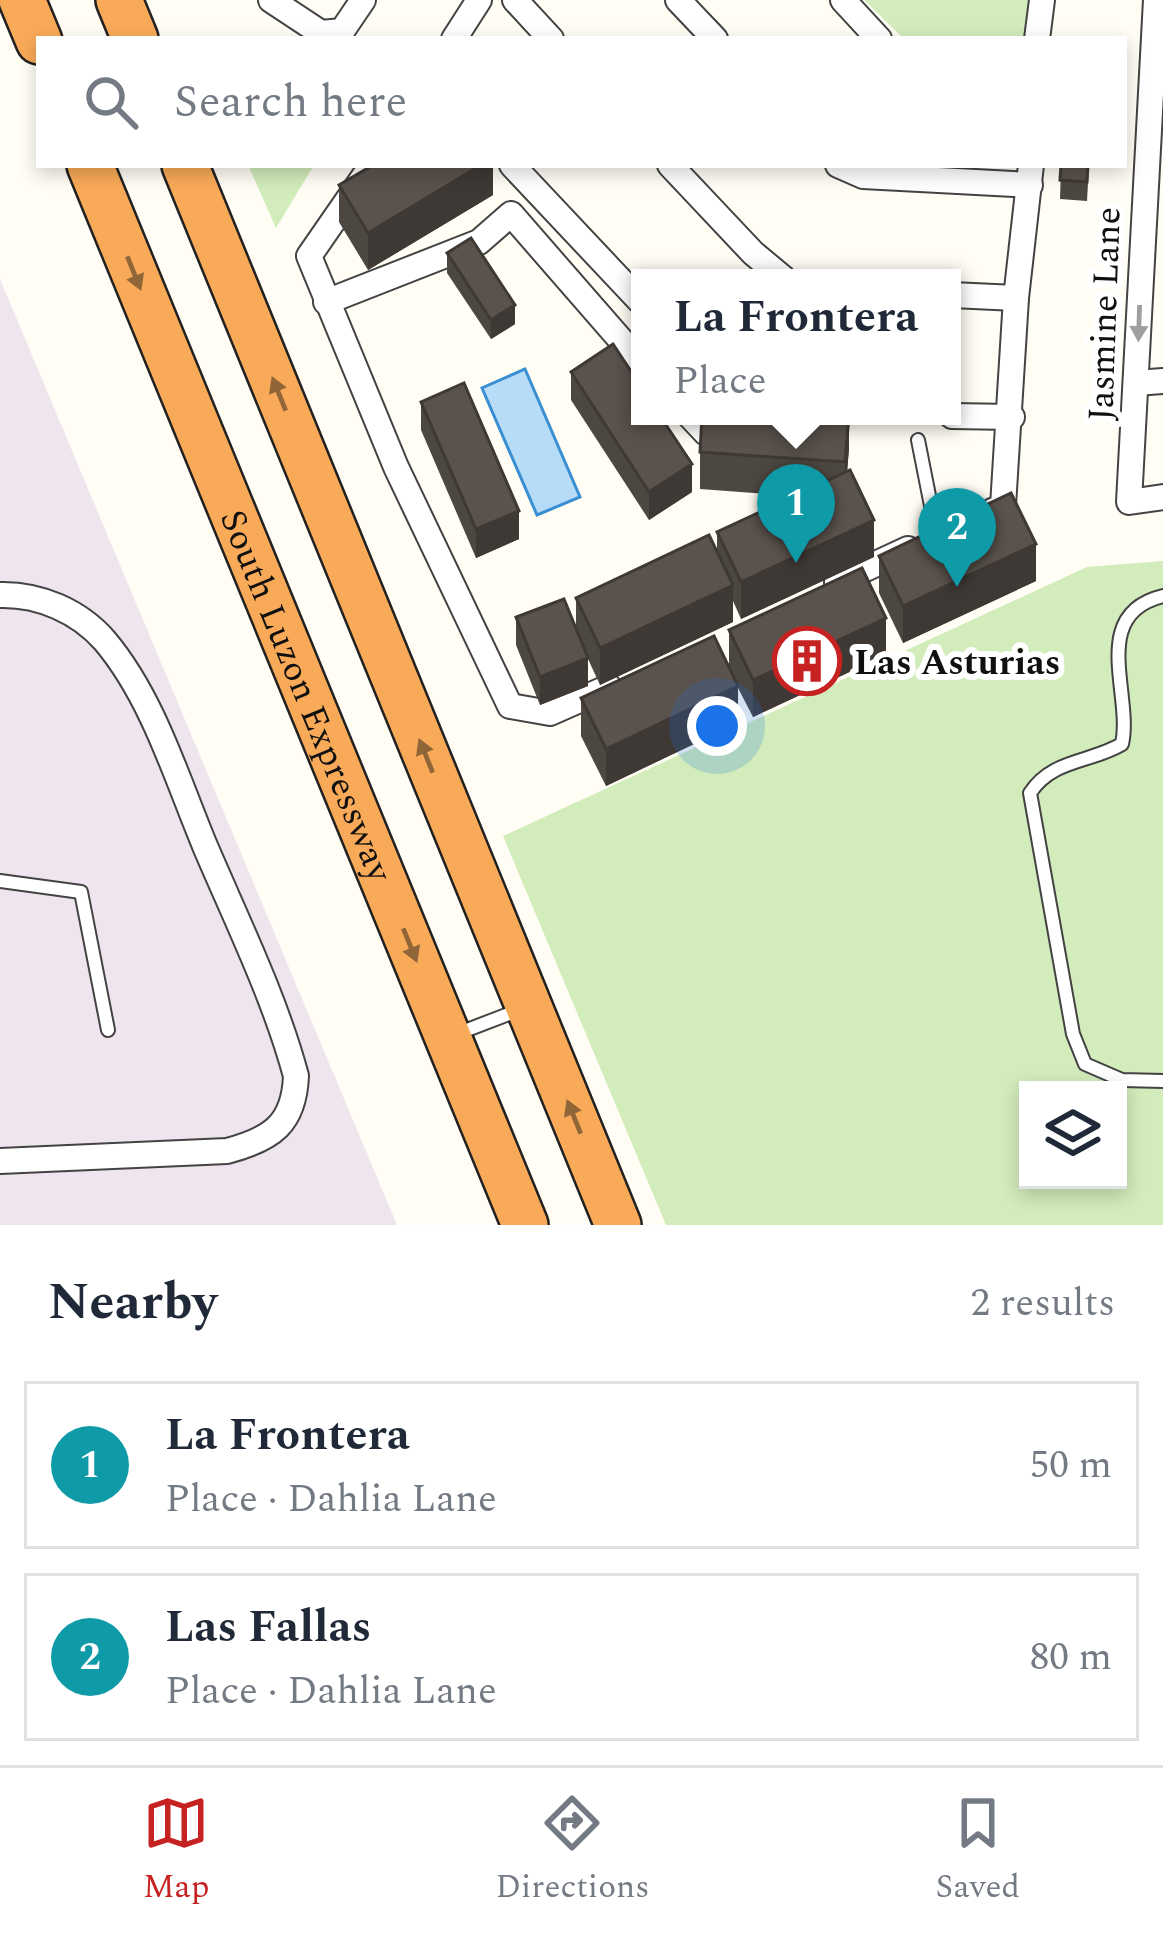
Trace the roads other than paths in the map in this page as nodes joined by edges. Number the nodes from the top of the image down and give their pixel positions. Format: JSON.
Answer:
{"nodes":[{"id":1,"x":22,"y":0,"type":"edge"},
{"id":2,"x":119,"y":0,"type":"edge"},
{"id":3,"x":272,"y":0,"type":"edge"},
{"id":4,"x":363,"y":0,"type":"edge"},
{"id":5,"x":479,"y":0,"type":"edge"},
{"id":6,"x":514,"y":0,"type":"edge"},
{"id":7,"x":678,"y":0,"type":"edge"},
{"id":8,"x":843,"y":0,"type":"edge"},
{"id":9,"x":1042,"y":0,"type":"edge"},
{"id":10,"x":1156,"y":0,"type":"edge"},
{"id":11,"x":37,"y":36,"type":"edge"},
{"id":12,"x":134,"y":36,"type":"edge"},
{"id":13,"x":456,"y":36,"type":"edge"},
{"id":14,"x":548,"y":36,"type":"edge"},
{"id":15,"x":712,"y":36,"type":"edge"},
{"id":16,"x":876,"y":36,"type":"edge"},
{"id":17,"x":1037,"y":36,"type":"edge"},
{"id":18,"x":1158,"y":38,"type":"edge"},
{"id":19,"x":1155,"y":153,"type":"edge"},
{"id":20,"x":91,"y":168,"type":"edge"},
{"id":21,"x":186,"y":168,"type":"edge"},
{"id":22,"x":370,"y":168,"type":"edge"},
{"id":23,"x":515,"y":168,"type":"edge"},
{"id":24,"x":673,"y":168,"type":"edge"},
{"id":25,"x":845,"y":168,"type":"edge"},
{"id":26,"x":1030,"y":175,"type":"edge"},
{"id":27,"x":774,"y":269,"type":"edge"},
{"id":28,"x":1152,"y":269,"type":"edge"},
{"id":29,"x":631,"y":291,"type":"edge"},
{"id":30,"x":961,"y":295,"type":"edge"},
{"id":31,"x":1016,"y":298,"type":"junction"},
{"id":32,"x":326,"y":302,"type":"junction"},
{"id":33,"x":631,"y":352,"type":"edge"},
{"id":34,"x":1163,"y":380,"type":"edge"},
{"id":35,"x":1136,"y":383,"type":"junction"},
{"id":36,"x":961,"y":416,"type":"edge"},
{"id":37,"x":1012,"y":418,"type":"junction"},
{"id":38,"x":918,"y":440,"type":"dead end"},
{"id":39,"x":1163,"y":496,"type":"edge"},
{"id":40,"x":937,"y":536,"type":"junction"},
{"id":41,"x":0,"y":595,"type":"edge"},
{"id":42,"x":808,"y":595,"type":"edge"},
{"id":43,"x":1163,"y":596,"type":"edge"},
{"id":44,"x":636,"y":674,"type":"edge"},
{"id":45,"x":0,"y":881,"type":"edge"},
{"id":46,"x":529,"y":1006,"type":"junction"},
{"id":47,"x":108,"y":1030,"type":"dead end"},
{"id":48,"x":448,"y":1038,"type":"junction"},
{"id":49,"x":1163,"y":1081,"type":"edge"},
{"id":50,"x":0,"y":1161,"type":"edge"},
{"id":51,"x":525,"y":1225,"type":"edge"},
{"id":52,"x":618,"y":1225,"type":"edge"}],
"edges":[{"from":1,"to":11,"type":"highway"},
{"from":2,"to":12,"type":"highway"},
{"from":3,"to":4,"type":"street"},
{"from":5,"to":13,"type":"street"},
{"from":6,"to":14,"type":"street"},
{"from":7,"to":15,"type":"street"},
{"from":8,"to":16,"type":"street"},
{"from":9,"to":17,"type":"street"},
{"from":10,"to":18,"type":"street","name":"Jasmine Lane"},
{"from":18,"to":19,"type":"street","name":"Jasmine Lane"},
{"from":19,"to":28,"type":"street","name":"Jasmine Lane"},
{"from":20,"to":48,"type":"highway","name":"South Luzon Expressway","one_way":true},
{"from":46,"to":21,"type":"highway","one_way":true},
{"from":22,"to":32,"type":"street"},
{"from":23,"to":29,"type":"street"},
{"from":24,"to":27,"type":"street"},
{"from":25,"to":26,"type":"street"},
{"from":26,"to":31,"type":"street"},
{"from":28,"to":35,"type":"street","name":"Jasmine Lane","one_way":true},
{"from":30,"to":31,"type":"street"},
{"from":31,"to":37,"type":"street"},
{"from":32,"to":33,"type":"street"},
{"from":32,"to":44,"type":"street"},
{"from":34,"to":35,"type":"street"},
{"from":35,"to":39,"type":"street","name":"Jasmine Lane"},
{"from":36,"to":37,"type":"street"},
{"from":37,"to":40,"type":"street"},
{"from":38,"to":40,"type":"lane"},
{"from":40,"to":42,"type":"street"},
{"from":41,"to":50,"type":"street"},
{"from":43,"to":49,"type":"lane"},
{"from":45,"to":47,"type":"lane"},
{"from":46,"to":48,"type":"lane"},
{"from":52,"to":46,"type":"highway","one_way":true},
{"from":48,"to":51,"type":"highway","name":"South Luzon Expressway"}]}
